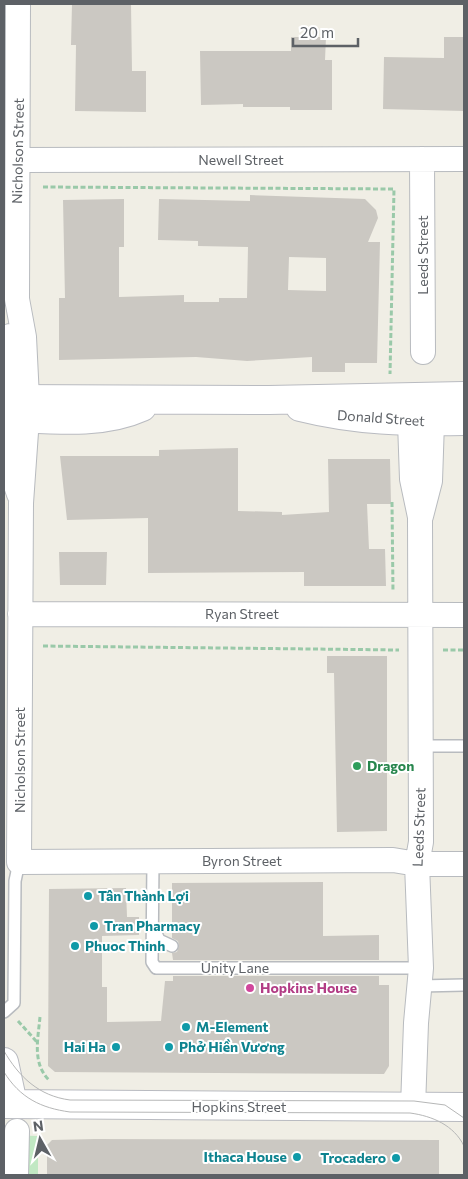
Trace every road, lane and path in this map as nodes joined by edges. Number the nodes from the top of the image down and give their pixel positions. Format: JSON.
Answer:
{"nodes":[{"id":1,"x":18,"y":4,"type":"edge"},
{"id":2,"x":422,"y":159,"type":"junction"},
{"id":3,"x":464,"y":159,"type":"edge"},
{"id":4,"x":18,"y":160,"type":"junction"},
{"id":5,"x":44,"y":187,"type":"dead end"},
{"id":6,"x":423,"y":352,"type":"dead end"},
{"id":7,"x":390,"y":396,"type":"junction"},
{"id":8,"x":422,"y":396,"type":"junction"},
{"id":9,"x":464,"y":396,"type":"edge"},
{"id":10,"x":269,"y":400,"type":"junction"},
{"id":11,"x":13,"y":408,"type":"edge"},
{"id":12,"x":464,"y":421,"type":"edge"},
{"id":13,"x":421,"y":422,"type":"junction"},
{"id":14,"x":392,"y":493,"type":"dead end"},
{"id":15,"x":393,"y":592,"type":"dead end"},
{"id":16,"x":20,"y":614,"type":"junction"},
{"id":17,"x":420,"y":615,"type":"junction"},
{"id":18,"x":464,"y":615,"type":"edge"},
{"id":19,"x":42,"y":646,"type":"dead end"},
{"id":20,"x":406,"y":650,"type":"dead end"},
{"id":21,"x":438,"y":650,"type":"dead end"},
{"id":22,"x":464,"y":650,"type":"edge"},
{"id":23,"x":421,"y":746,"type":"junction"},
{"id":24,"x":464,"y":746,"type":"edge"},
{"id":25,"x":12,"y":751,"type":"edge"},
{"id":26,"x":20,"y":862,"type":"junction"},
{"id":27,"x":153,"y":862,"type":"junction"},
{"id":28,"x":417,"y":864,"type":"junction"},
{"id":29,"x":464,"y":864,"type":"edge"},
{"id":30,"x":151,"y":922,"type":"junction"},
{"id":31,"x":172,"y":946,"type":"dead end"},
{"id":32,"x":420,"y":977,"type":"junction"},
{"id":33,"x":464,"y":985,"type":"edge"},
{"id":34,"x":8,"y":1014,"type":"edge"},
{"id":35,"x":40,"y":1017,"type":"dead end"},
{"id":36,"x":38,"y":1043,"type":"junction"},
{"id":37,"x":4,"y":1062,"type":"edge"},
{"id":38,"x":50,"y":1082,"type":"dead end"},
{"id":39,"x":8,"y":1104,"type":"edge"},
{"id":40,"x":414,"y":1107,"type":"junction"},
{"id":41,"x":463,"y":1111,"type":"edge"},
{"id":42,"x":17,"y":1131,"type":"dead end"},
{"id":43,"x":16,"y":1175,"type":"edge"}],
"edges":[{"from":1,"to":4,"type":"street","name":"Nicholson Street"},
{"from":2,"to":3,"type":"street","name":"Newell Street"},
{"from":2,"to":4,"type":"street","name":"Newell Street"},
{"from":2,"to":6,"type":"street","name":"Leeds Street"},
{"from":4,"to":11,"type":"street","name":"Nicholson Street"},
{"from":5,"to":7,"type":"path"},
{"from":7,"to":8,"type":"street","name":"Donald Street"},
{"from":7,"to":10,"type":"street","name":"Donald Street"},
{"from":8,"to":9,"type":"street","name":"Donald Street"},
{"from":8,"to":13,"type":"street"},
{"from":10,"to":11,"type":"street","name":"Donald Street"},
{"from":10,"to":13,"type":"street","name":"Donald Street"},
{"from":11,"to":16,"type":"street","name":"Nicholson Street"},
{"from":12,"to":13,"type":"street","name":"Donald Street"},
{"from":13,"to":17,"type":"street","name":"Leeds Street"},
{"from":14,"to":15,"type":"path"},
{"from":16,"to":17,"type":"street","name":"Ryan Street"},
{"from":16,"to":25,"type":"street","name":"Nicholson Street"},
{"from":17,"to":18,"type":"street","name":"Ryan Street"},
{"from":17,"to":23,"type":"street","name":"Leeds Street"},
{"from":19,"to":20,"type":"path"},
{"from":21,"to":22,"type":"path"},
{"from":23,"to":24,"type":"lane"},
{"from":23,"to":28,"type":"street","name":"Leeds Street"},
{"from":25,"to":26,"type":"street","name":"Nicholson Street"},
{"from":26,"to":27,"type":"street","name":"Byron Street"},
{"from":26,"to":34,"type":"lane","name":"Nicholson Street"},
{"from":27,"to":28,"type":"street","name":"Byron Street"},
{"from":27,"to":30,"type":"lane","name":"Unity Lane"},
{"from":28,"to":29,"type":"street","name":"Byron Street"},
{"from":28,"to":32,"type":"street","name":"Leeds Street"},
{"from":30,"to":31,"type":"lane"},
{"from":30,"to":32,"type":"lane","name":"Unity Lane"},
{"from":32,"to":33,"type":"lane"},
{"from":32,"to":40,"type":"street","name":"Leeds Street"},
{"from":34,"to":36,"type":"path"},
{"from":35,"to":36,"type":"path"},
{"from":36,"to":38,"type":"path"},
{"from":37,"to":39,"type":"street"},
{"from":39,"to":40,"type":"street","name":"Hopkins Street"},
{"from":40,"to":41,"type":"street","name":"Hopkins Street"},
{"from":42,"to":43,"type":"street"}]}
